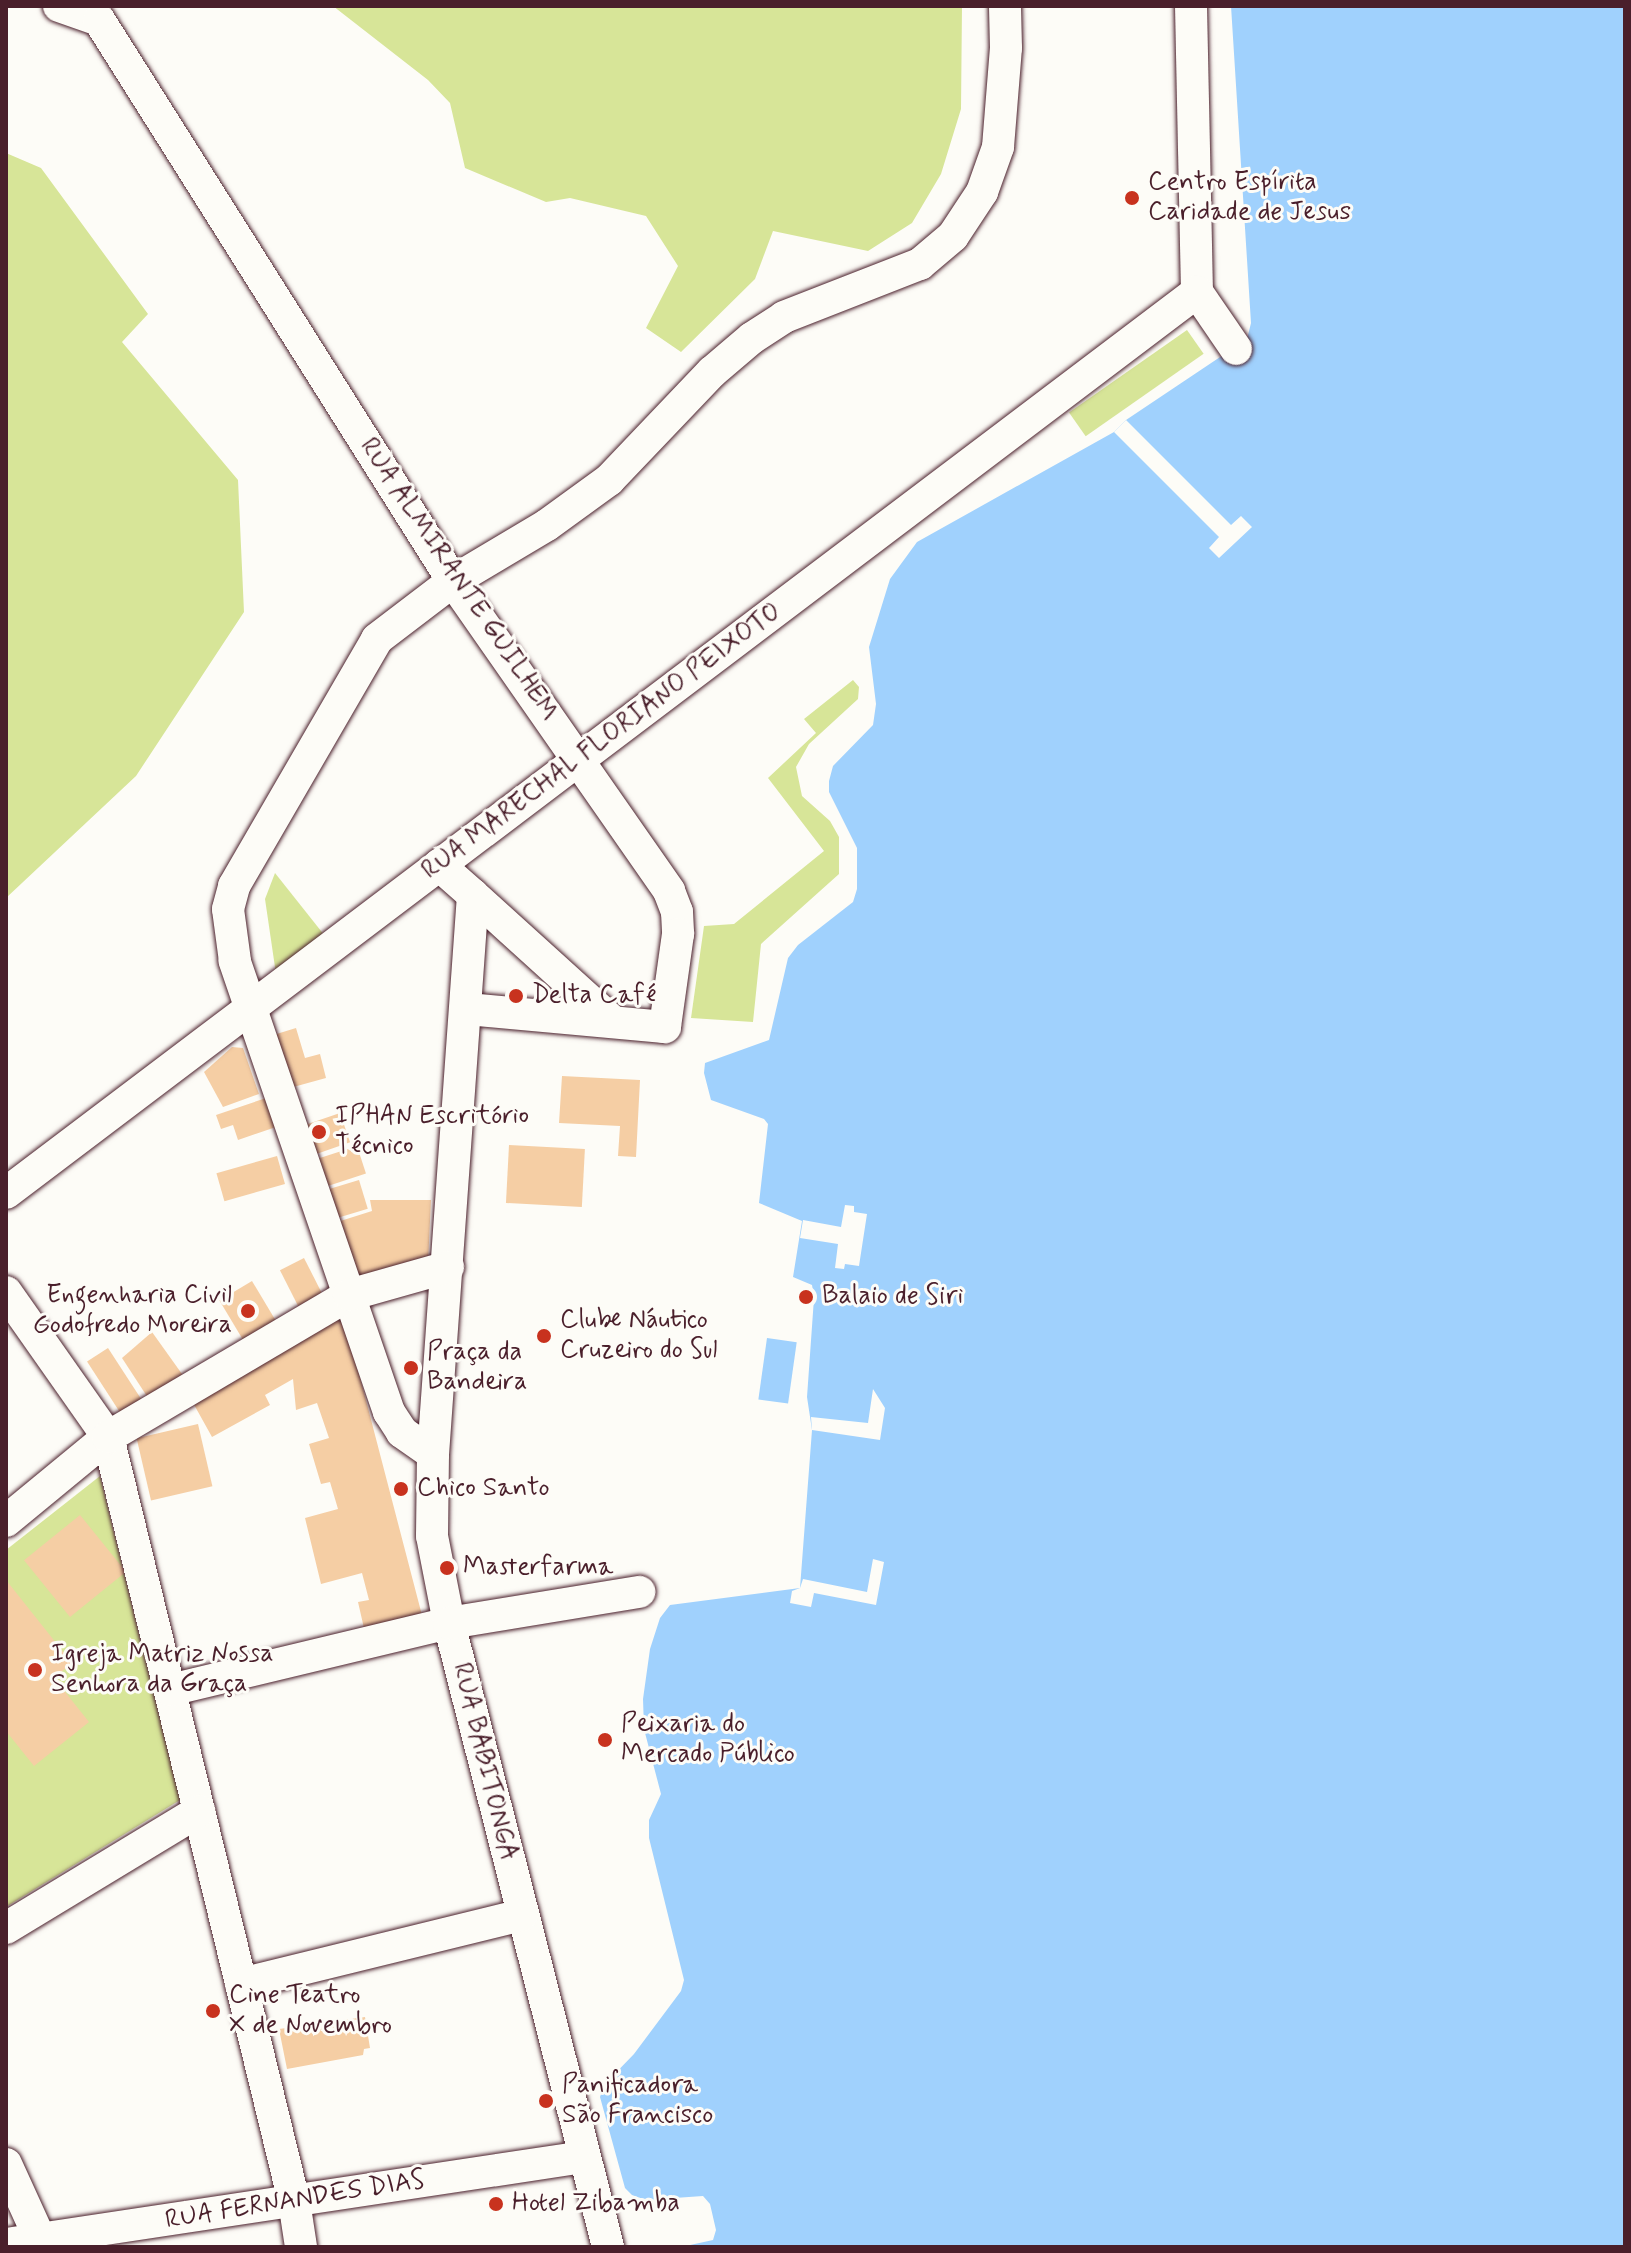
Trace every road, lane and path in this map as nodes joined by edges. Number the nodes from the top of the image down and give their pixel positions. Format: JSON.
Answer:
{"nodes":[{"id":1,"x":59,"y":6,"type":"edge"},
{"id":2,"x":1005,"y":6,"type":"edge"},
{"id":3,"x":1191,"y":6,"type":"edge"},
{"id":4,"x":102,"y":13,"type":"edge"},
{"id":5,"x":1197,"y":292,"type":"junction"},
{"id":6,"x":1236,"y":349,"type":"dead end"},
{"id":7,"x":453,"y":581,"type":"junction"},
{"id":8,"x":578,"y":760,"type":"junction"},
{"id":9,"x":439,"y":865,"type":"junction"},
{"id":10,"x":473,"y":895,"type":"junction"},
{"id":11,"x":250,"y":1008,"type":"junction"},
{"id":12,"x":467,"y":1009,"type":"junction"},
{"id":13,"x":613,"y":1022,"type":"junction"},
{"id":14,"x":6,"y":1193,"type":"edge"},
{"id":15,"x":448,"y":1267,"type":"junction"},
{"id":16,"x":6,"y":1292,"type":"edge"},
{"id":17,"x":349,"y":1295,"type":"junction"},
{"id":18,"x":108,"y":1437,"type":"junction"},
{"id":19,"x":433,"y":1454,"type":"junction"},
{"id":20,"x":6,"y":1521,"type":"edge"},
{"id":21,"x":639,"y":1592,"type":"dead end"},
{"id":22,"x":449,"y":1623,"type":"junction"},
{"id":23,"x":170,"y":1690,"type":"junction"},
{"id":24,"x":199,"y":1811,"type":"junction"},
{"id":25,"x":522,"y":1915,"type":"junction"},
{"id":26,"x":6,"y":1928,"type":"edge"},
{"id":27,"x":241,"y":1984,"type":"junction"},
{"id":28,"x":583,"y":2157,"type":"junction"},
{"id":29,"x":6,"y":2164,"type":"edge"},
{"id":30,"x":294,"y":2201,"type":"junction"},
{"id":31,"x":40,"y":2239,"type":"junction"},
{"id":32,"x":6,"y":2244,"type":"edge"},
{"id":33,"x":301,"y":2247,"type":"edge"},
{"id":34,"x":608,"y":2247,"type":"edge"}],
"edges":[{"from":1,"to":4,"type":"street"},
{"from":2,"to":7,"type":"street"},
{"from":3,"to":5,"type":"street"},
{"from":4,"to":7,"type":"street","name":"RUA ALMIRANTE GUILHEM"},
{"from":5,"to":6,"type":"street"},
{"from":5,"to":8,"type":"street","name":"RUA MARECHAL FLORIANO PEIXOTO"},
{"from":7,"to":8,"type":"street","name":"RUA ALMIRANTE GUILHEM"},
{"from":7,"to":11,"type":"street"},
{"from":8,"to":9,"type":"street","name":"RUA MARECHAL FLORIANO PEIXOTO"},
{"from":8,"to":13,"type":"street","name":"RUA ALMIRANTE GUILHEM"},
{"from":9,"to":10,"type":"street"},
{"from":9,"to":11,"type":"street","name":"RUA MARECHAL FLORIANO PEIXOTO"},
{"from":10,"to":12,"type":"street","name":"RUA BABITONGA"},
{"from":10,"to":13,"type":"street"},
{"from":11,"to":14,"type":"street","name":"RUA MARECHAL FLORIANO PEIXOTO"},
{"from":11,"to":17,"type":"street"},
{"from":12,"to":13,"type":"street","name":"RUA ALMIRANTE GUILHEM"},
{"from":12,"to":15,"type":"street","name":"RUA BABITONGA"},
{"from":15,"to":17,"type":"street"},
{"from":15,"to":19,"type":"street","name":"RUA BABITONGA"},
{"from":16,"to":18,"type":"street"},
{"from":17,"to":18,"type":"street"},
{"from":17,"to":19,"type":"street"},
{"from":18,"to":20,"type":"street"},
{"from":18,"to":23,"type":"street"},
{"from":19,"to":22,"type":"street","name":"RUA BABITONGA"},
{"from":21,"to":22,"type":"street"},
{"from":22,"to":23,"type":"street"},
{"from":22,"to":25,"type":"street","name":"RUA BABITONGA"},
{"from":23,"to":24,"type":"street"},
{"from":24,"to":26,"type":"street"},
{"from":24,"to":27,"type":"street"},
{"from":25,"to":27,"type":"street"},
{"from":25,"to":28,"type":"street","name":"RUA BABITONGA"},
{"from":27,"to":30,"type":"street"},
{"from":28,"to":30,"type":"street","name":"RUA FERNANDES DIAS"},
{"from":28,"to":34,"type":"street","name":"RUA BABITONGA"},
{"from":29,"to":31,"type":"street"},
{"from":30,"to":31,"type":"street","name":"RUA FERNANDES DIAS"},
{"from":30,"to":33,"type":"street"},
{"from":31,"to":32,"type":"street","name":"RUA FERNANDES DIAS"}]}
